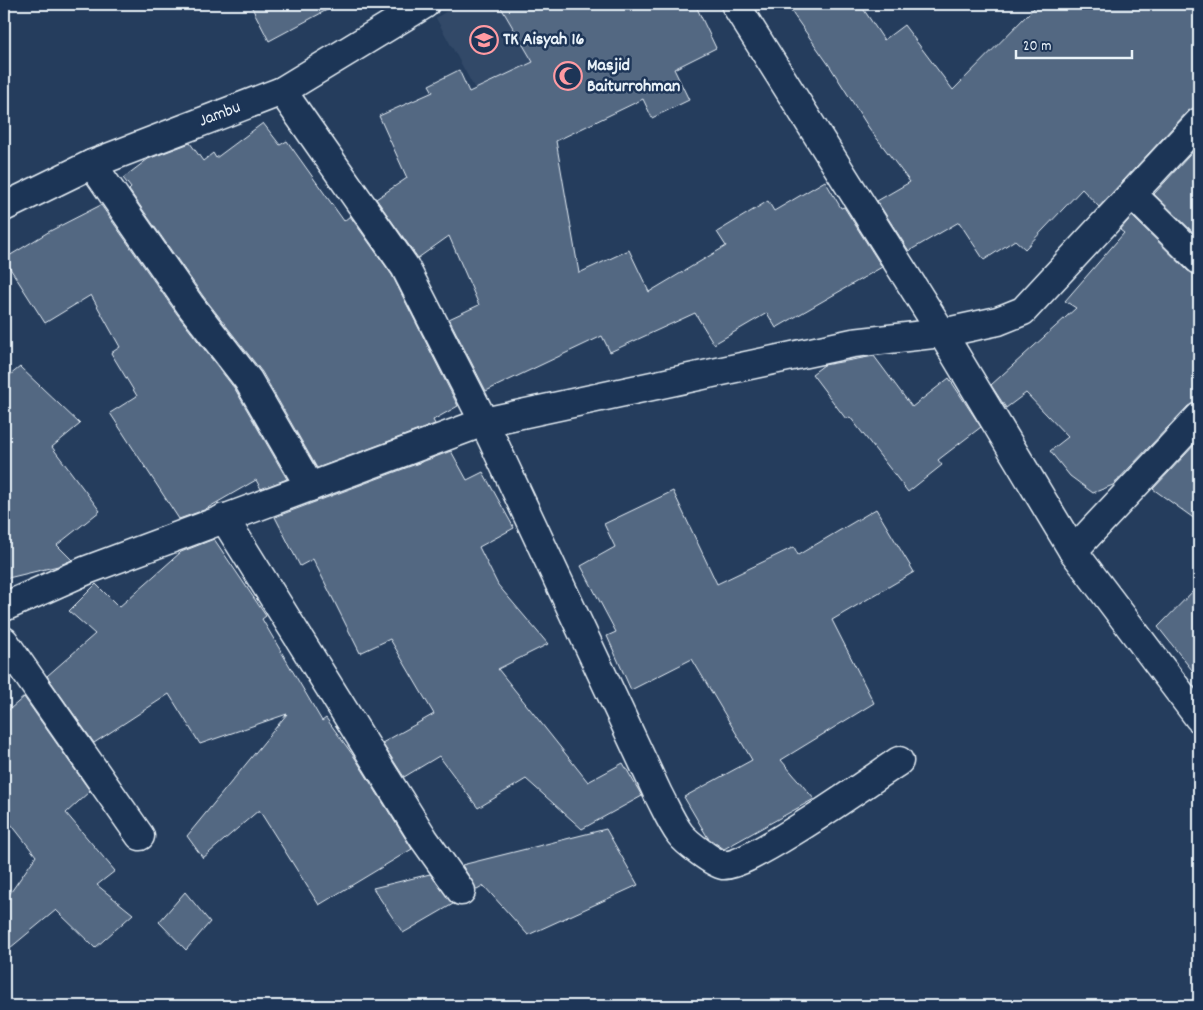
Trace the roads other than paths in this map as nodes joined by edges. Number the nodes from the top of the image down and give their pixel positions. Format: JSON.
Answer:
{"nodes":[{"id":1,"x":425,"y":4,"type":"edge"},
{"id":2,"x":735,"y":4,"type":"edge"},
{"id":3,"x":282,"y":91,"type":"junction"},
{"id":4,"x":1199,"y":122,"type":"edge"},
{"id":5,"x":92,"y":164,"type":"junction"},
{"id":6,"x":1133,"y":195,"type":"junction"},
{"id":7,"x":4,"y":207,"type":"edge"},
{"id":8,"x":1199,"y":260,"type":"edge"},
{"id":9,"x":942,"y":333,"type":"junction"},
{"id":10,"x":1199,"y":417,"type":"edge"},
{"id":11,"x":484,"y":422,"type":"junction"},
{"id":12,"x":310,"y":487,"type":"junction"},
{"id":13,"x":224,"y":518,"type":"junction"},
{"id":14,"x":1073,"y":551,"type":"junction"},
{"id":15,"x":4,"y":607,"type":"edge"},
{"id":16,"x":4,"y":641,"type":"edge"},
{"id":17,"x":1199,"y":718,"type":"edge"},
{"id":18,"x":899,"y":760,"type":"dead end"},
{"id":19,"x":140,"y":836,"type":"dead end"},
{"id":20,"x":461,"y":892,"type":"dead end"}],
"edges":[{"from":1,"to":3,"type":"street","name":"Jambu"},
{"from":2,"to":9,"type":"street"},
{"from":3,"to":5,"type":"street","name":"Jambu"},
{"from":3,"to":11,"type":"street"},
{"from":4,"to":6,"type":"street"},
{"from":5,"to":7,"type":"street","name":"Jambu"},
{"from":5,"to":12,"type":"street"},
{"from":6,"to":8,"type":"street"},
{"from":6,"to":9,"type":"street"},
{"from":9,"to":11,"type":"street"},
{"from":9,"to":14,"type":"street"},
{"from":10,"to":14,"type":"street"},
{"from":11,"to":12,"type":"street"},
{"from":11,"to":18,"type":"street"},
{"from":12,"to":13,"type":"street"},
{"from":13,"to":15,"type":"street"},
{"from":13,"to":20,"type":"street"},
{"from":14,"to":17,"type":"street"},
{"from":16,"to":19,"type":"street"}]}
